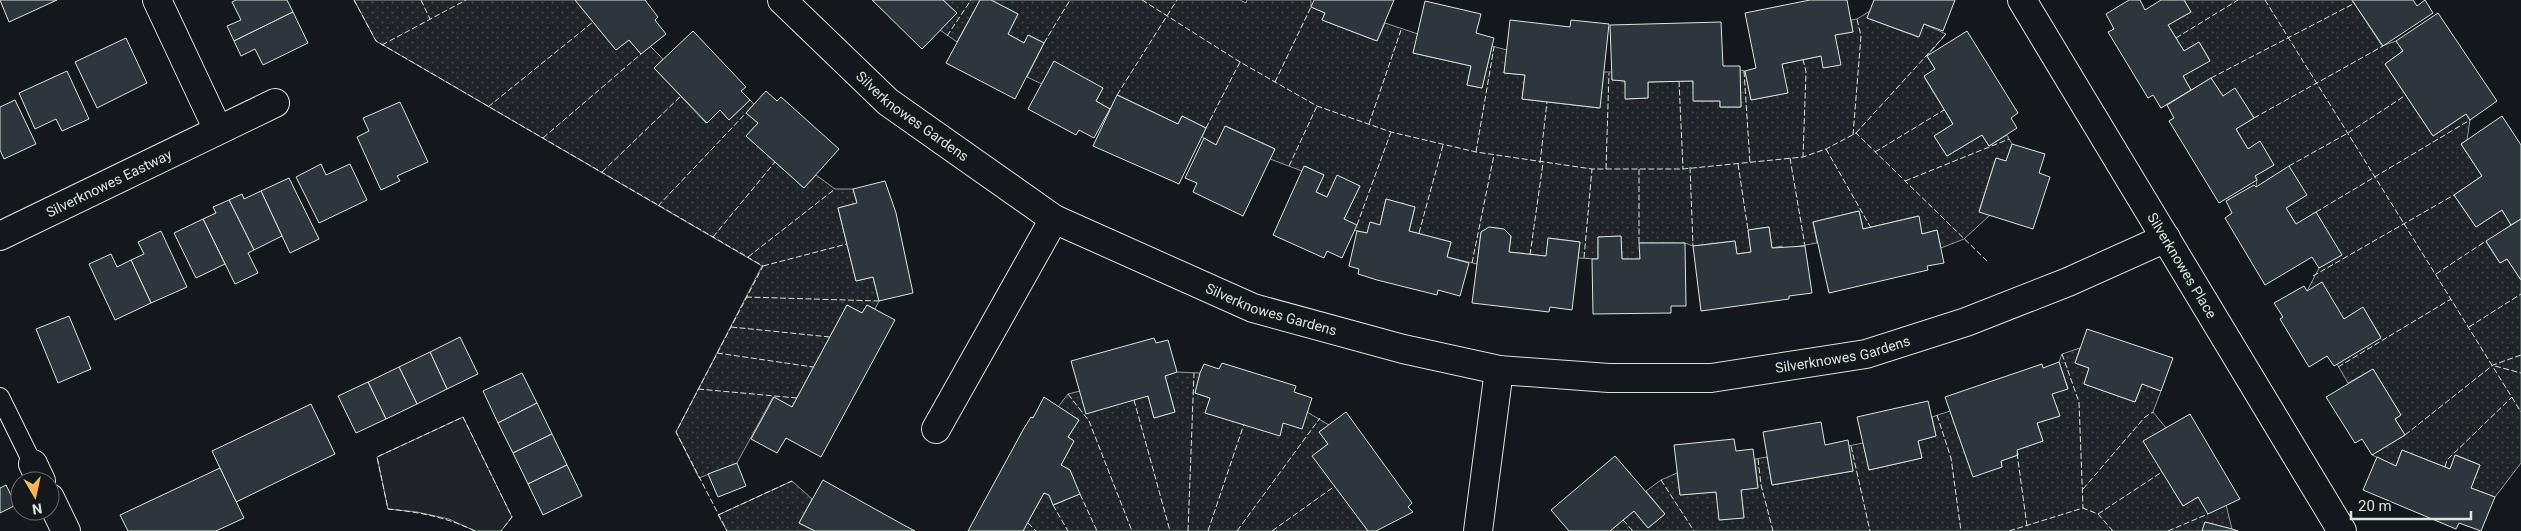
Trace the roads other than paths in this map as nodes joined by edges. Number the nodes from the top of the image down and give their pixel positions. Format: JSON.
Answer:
{"nodes":[{"id":1,"x":157,"y":0,"type":"edge"},
{"id":2,"x":782,"y":0,"type":"edge"},
{"id":3,"x":2022,"y":0,"type":"edge"},
{"id":4,"x":275,"y":103,"type":"dead end"},
{"id":5,"x":218,"y":130,"type":"junction"},
{"id":6,"x":1054,"y":219,"type":"junction"},
{"id":7,"x":0,"y":236,"type":"edge"},
{"id":8,"x":2166,"y":238,"type":"junction"},
{"id":9,"x":1499,"y":370,"type":"junction"},
{"id":10,"x":0,"y":397,"type":"edge"},
{"id":11,"x":936,"y":429,"type":"dead end"},
{"id":12,"x":36,"y":471,"type":"edge"},
{"id":13,"x":60,"y":519,"type":"edge"},
{"id":14,"x":66,"y":531,"type":"edge"},
{"id":15,"x":1478,"y":531,"type":"edge"},
{"id":16,"x":2342,"y":531,"type":"edge"}],
"edges":[{"from":1,"to":5,"type":"street"},
{"from":2,"to":6,"type":"street","name":"Silverknowes Gardens"},
{"from":3,"to":8,"type":"street","name":"Silverknowes Place"},
{"from":4,"to":5,"type":"street","name":"Silverknowes Eastway"},
{"from":5,"to":7,"type":"street","name":"Silverknowes Eastway"},
{"from":6,"to":9,"type":"street","name":"Silverknowes Gardens"},
{"from":6,"to":11,"type":"street"},
{"from":8,"to":9,"type":"street","name":"Silverknowes Gardens"},
{"from":8,"to":16,"type":"street","name":"Silverknowes Place"},
{"from":9,"to":15,"type":"street"},
{"from":10,"to":12,"type":"lane"},
{"from":13,"to":14,"type":"street"}]}
